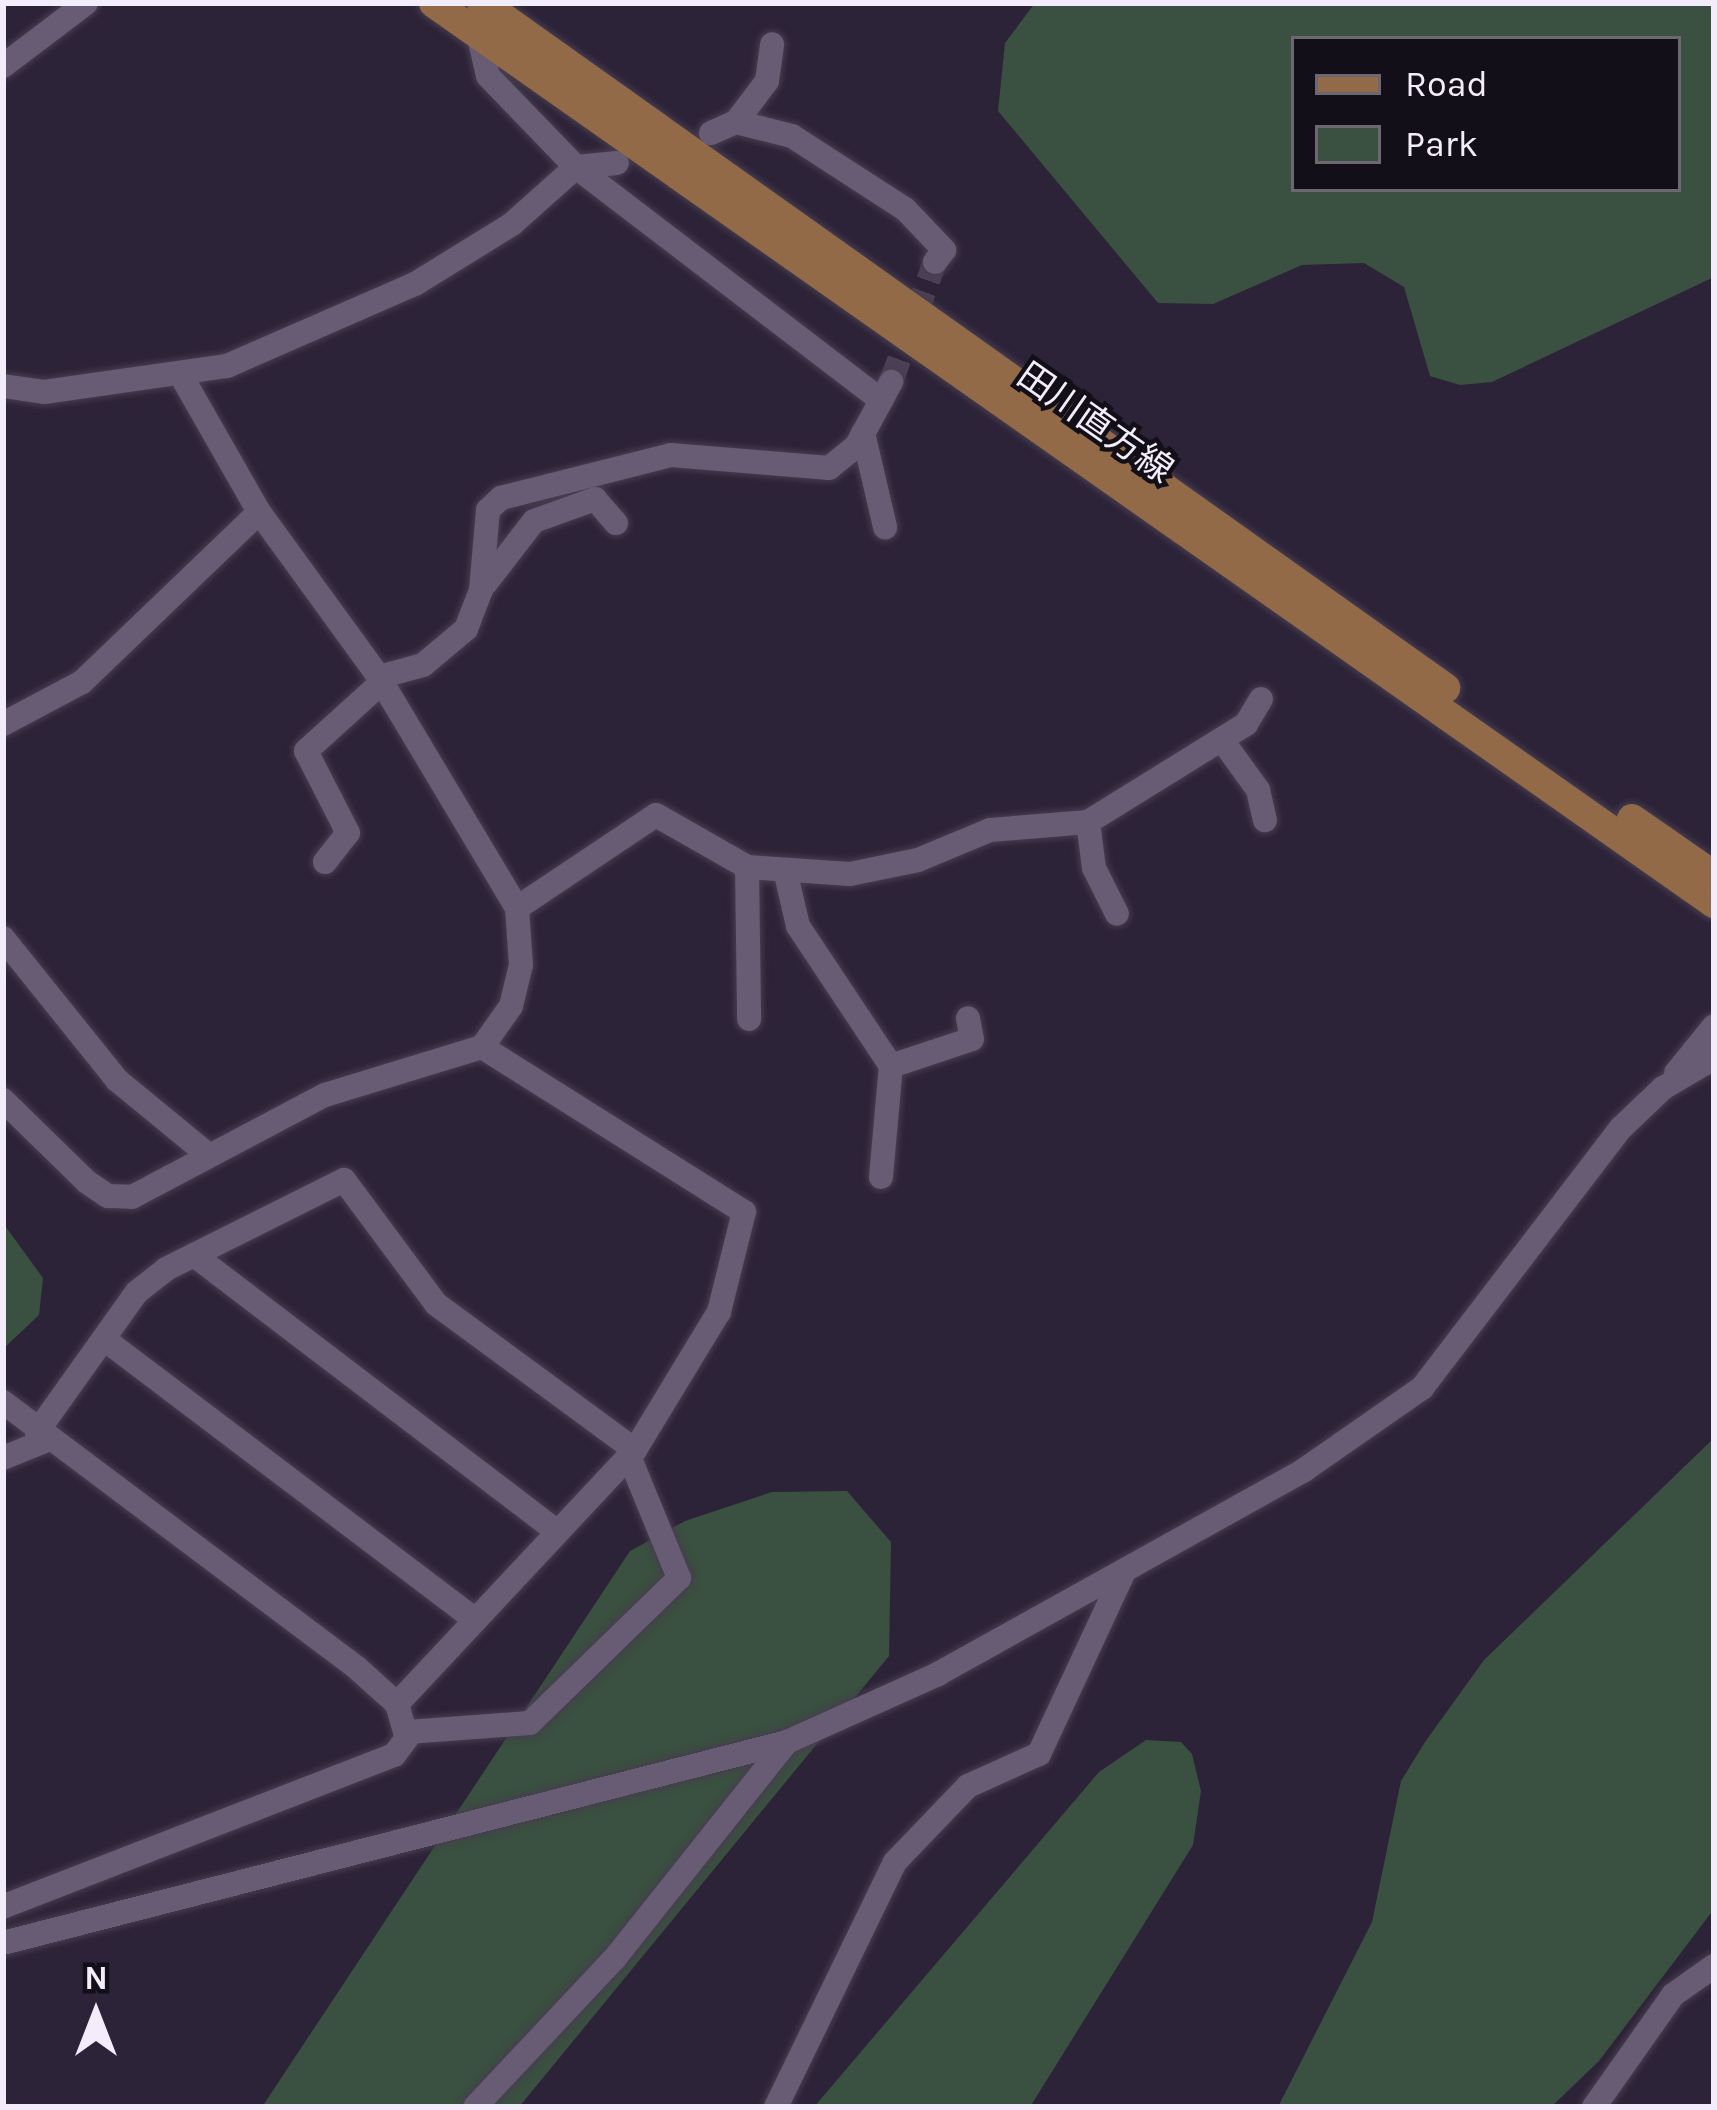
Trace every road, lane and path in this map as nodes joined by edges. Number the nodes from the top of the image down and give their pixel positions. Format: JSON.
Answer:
{"nodes":[{"id":1,"x":86,"y":3,"type":"edge"},
{"id":2,"x":434,"y":3,"type":"edge"},
{"id":3,"x":480,"y":13,"type":"edge"},
{"id":4,"x":772,"y":44,"type":"dead end"},
{"id":5,"x":3,"y":65,"type":"edge"},
{"id":6,"x":736,"y":122,"type":"junction"},
{"id":7,"x":711,"y":133,"type":"dead end"},
{"id":8,"x":617,"y":163,"type":"dead end"},
{"id":9,"x":576,"y":167,"type":"junction"},
{"id":10,"x":935,"y":262,"type":"dead end"},
{"id":11,"x":181,"y":374,"type":"junction"},
{"id":12,"x":3,"y":386,"type":"edge"},
{"id":13,"x":863,"y":433,"type":"junction"},
{"id":14,"x":259,"y":512,"type":"junction"},
{"id":15,"x":616,"y":523,"type":"dead end"},
{"id":16,"x":884,"y":527,"type":"dead end"},
{"id":17,"x":481,"y":590,"type":"junction"},
{"id":18,"x":380,"y":679,"type":"junction"},
{"id":19,"x":1261,"y":699,"type":"dead end"},
{"id":20,"x":3,"y":724,"type":"edge"},
{"id":21,"x":1222,"y":740,"type":"junction"},
{"id":22,"x":1265,"y":820,"type":"dead end"},
{"id":23,"x":1088,"y":822,"type":"junction"},
{"id":24,"x":325,"y":862,"type":"dead end"},
{"id":25,"x":747,"y":867,"type":"junction"},
{"id":26,"x":785,"y":870,"type":"junction"},
{"id":27,"x":1714,"y":876,"type":"edge"},
{"id":28,"x":1714,"y":903,"type":"edge"},
{"id":29,"x":517,"y":908,"type":"junction"},
{"id":30,"x":1117,"y":914,"type":"dead end"},
{"id":31,"x":3,"y":938,"type":"edge"},
{"id":32,"x":968,"y":1018,"type":"dead end"},
{"id":33,"x":749,"y":1019,"type":"dead end"},
{"id":34,"x":1714,"y":1026,"type":"edge"},
{"id":35,"x":482,"y":1047,"type":"junction"},
{"id":36,"x":1714,"y":1058,"type":"edge"},
{"id":37,"x":891,"y":1066,"type":"junction"},
{"id":38,"x":1663,"y":1088,"type":"junction"},
{"id":39,"x":3,"y":1100,"type":"edge"},
{"id":40,"x":207,"y":1154,"type":"junction"},
{"id":41,"x":880,"y":1178,"type":"dead end"},
{"id":42,"x":194,"y":1255,"type":"junction"},
{"id":43,"x":104,"y":1339,"type":"junction"},
{"id":44,"x":3,"y":1402,"type":"edge"},
{"id":45,"x":42,"y":1436,"type":"junction"},
{"id":46,"x":632,"y":1453,"type":"junction"},
{"id":47,"x":3,"y":1458,"type":"edge"},
{"id":48,"x":558,"y":1532,"type":"junction"},
{"id":49,"x":1122,"y":1576,"type":"junction"},
{"id":50,"x":476,"y":1620,"type":"junction"},
{"id":51,"x":398,"y":1704,"type":"junction"},
{"id":52,"x":406,"y":1732,"type":"junction"},
{"id":53,"x":787,"y":1742,"type":"junction"},
{"id":54,"x":3,"y":1907,"type":"edge"},
{"id":55,"x":3,"y":1942,"type":"edge"},
{"id":56,"x":1714,"y":1966,"type":"edge"},
{"id":57,"x":475,"y":2107,"type":"edge"},
{"id":58,"x":776,"y":2107,"type":"edge"},
{"id":59,"x":1594,"y":2107,"type":"edge"}],
"edges":[{"from":1,"to":5,"type":"street"},
{"from":2,"to":3,"type":"main road","name":"田川直方線"},
{"from":3,"to":9,"type":"street"},
{"from":3,"to":27,"type":"main road","name":"田川直方線"},
{"from":3,"to":28,"type":"main road","name":"田川直方線"},
{"from":4,"to":6,"type":"street"},
{"from":6,"to":7,"type":"street"},
{"from":6,"to":10,"type":"street"},
{"from":8,"to":9,"type":"street"},
{"from":9,"to":11,"type":"street"},
{"from":9,"to":13,"type":"street"},
{"from":11,"to":12,"type":"street"},
{"from":11,"to":14,"type":"street"},
{"from":13,"to":16,"type":"street"},
{"from":13,"to":17,"type":"street"},
{"from":14,"to":18,"type":"street"},
{"from":14,"to":20,"type":"street"},
{"from":15,"to":17,"type":"street"},
{"from":17,"to":18,"type":"street"},
{"from":18,"to":24,"type":"street"},
{"from":18,"to":29,"type":"street"},
{"from":19,"to":21,"type":"street"},
{"from":21,"to":22,"type":"street"},
{"from":21,"to":23,"type":"street"},
{"from":23,"to":26,"type":"street"},
{"from":23,"to":30,"type":"street"},
{"from":25,"to":26,"type":"street"},
{"from":25,"to":29,"type":"street"},
{"from":25,"to":33,"type":"street"},
{"from":26,"to":37,"type":"street"},
{"from":29,"to":35,"type":"street"},
{"from":31,"to":40,"type":"street"},
{"from":32,"to":37,"type":"street"},
{"from":34,"to":38,"type":"street"},
{"from":35,"to":40,"type":"street"},
{"from":35,"to":46,"type":"street"},
{"from":36,"to":38,"type":"street"},
{"from":37,"to":41,"type":"street"},
{"from":38,"to":49,"type":"street"},
{"from":39,"to":40,"type":"street"},
{"from":42,"to":43,"type":"street"},
{"from":42,"to":46,"type":"street"},
{"from":42,"to":48,"type":"street"},
{"from":43,"to":45,"type":"street"},
{"from":43,"to":50,"type":"street"},
{"from":44,"to":45,"type":"street"},
{"from":45,"to":47,"type":"street"},
{"from":45,"to":51,"type":"street"},
{"from":46,"to":48,"type":"street"},
{"from":46,"to":52,"type":"street"},
{"from":48,"to":50,"type":"street"},
{"from":49,"to":53,"type":"street"},
{"from":49,"to":58,"type":"street"},
{"from":50,"to":51,"type":"street"},
{"from":51,"to":52,"type":"street"},
{"from":52,"to":54,"type":"street"},
{"from":53,"to":55,"type":"street"},
{"from":53,"to":57,"type":"street"},
{"from":56,"to":59,"type":"street"}]}
